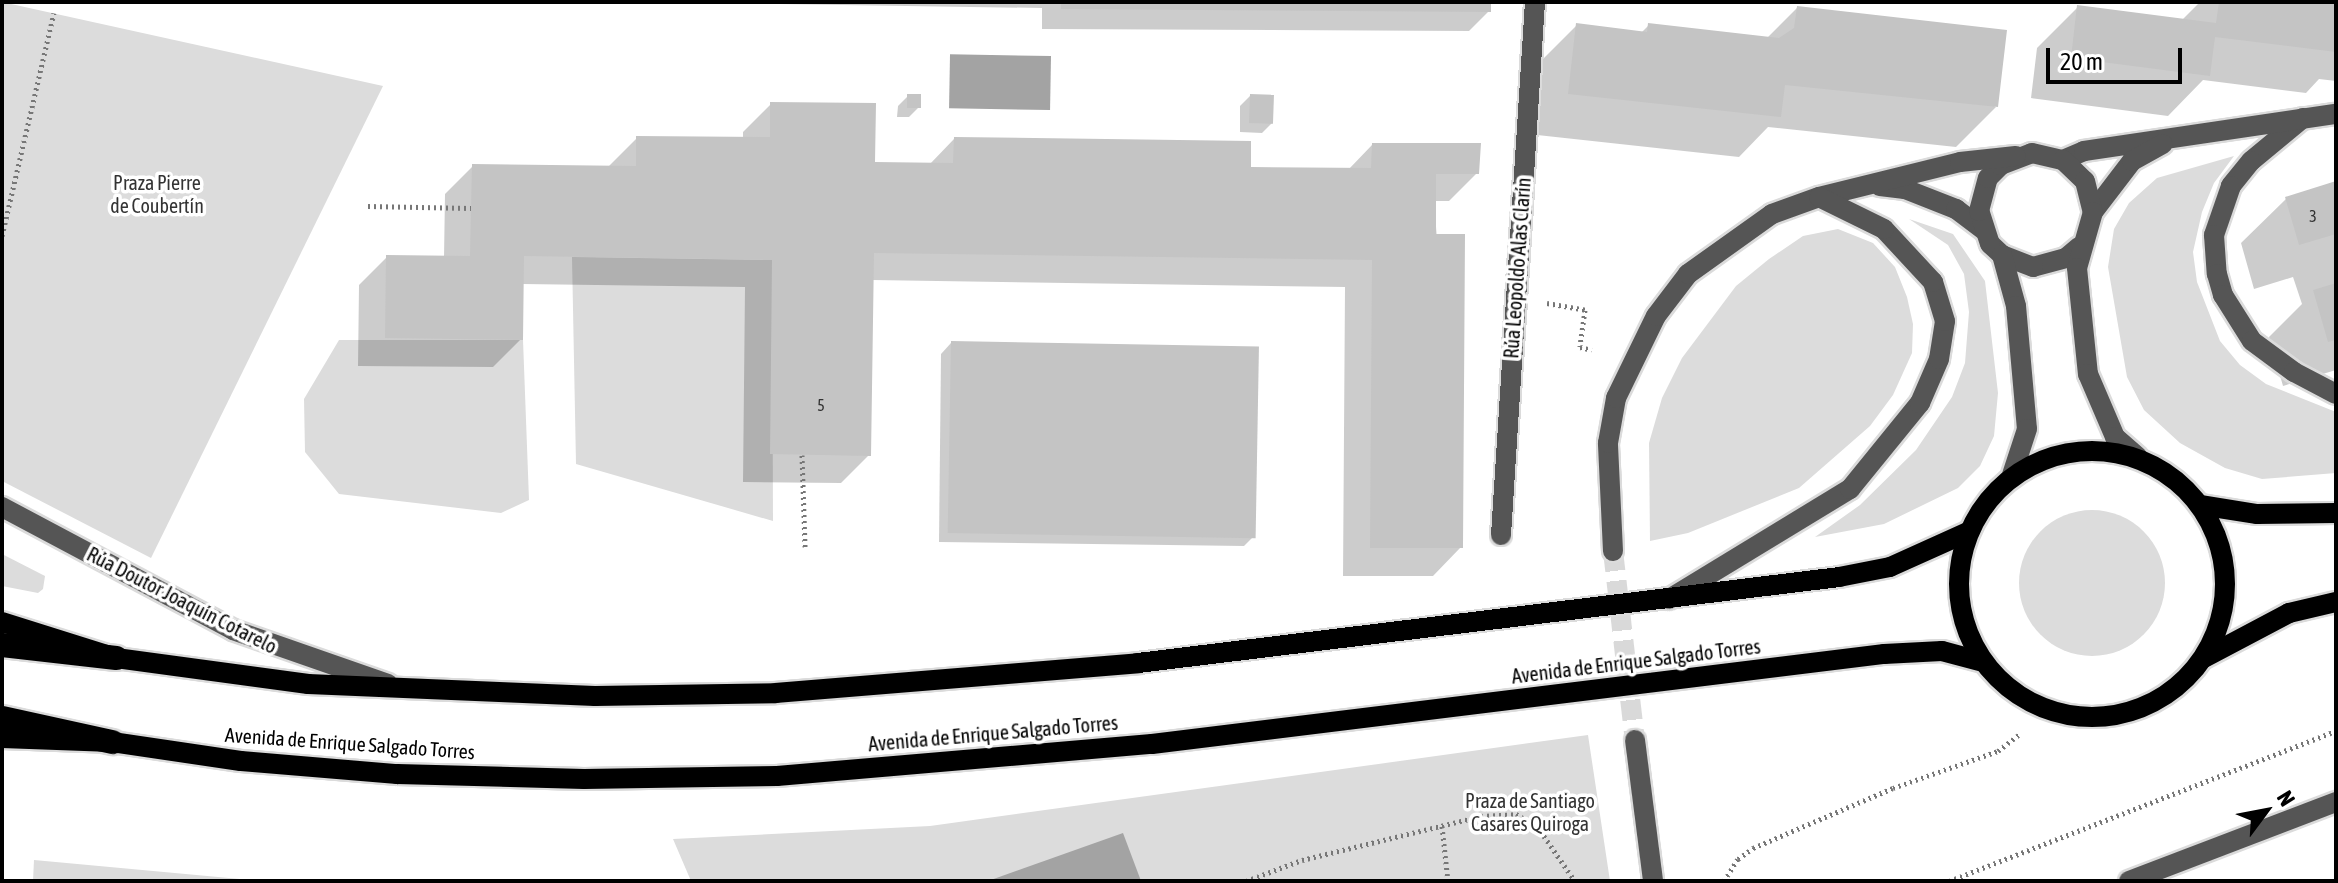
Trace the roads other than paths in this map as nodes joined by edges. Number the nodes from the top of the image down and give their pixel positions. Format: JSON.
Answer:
{"nodes":[{"id":1,"x":1535,"y":2,"type":"edge"},
{"id":2,"x":2336,"y":114,"type":"edge"},
{"id":3,"x":2303,"y":118,"type":"junction"},
{"id":4,"x":2189,"y":134,"type":"junction"},
{"id":5,"x":2016,"y":156,"type":"junction"},
{"id":6,"x":2063,"y":160,"type":"junction"},
{"id":7,"x":1860,"y":187,"type":"junction"},
{"id":8,"x":1819,"y":197,"type":"junction"},
{"id":9,"x":2093,"y":212,"type":"junction"},
{"id":10,"x":1983,"y":229,"type":"junction"},
{"id":11,"x":2079,"y":247,"type":"junction"},
{"id":12,"x":2002,"y":255,"type":"junction"},
{"id":13,"x":2336,"y":394,"type":"edge"},
{"id":14,"x":2138,"y":457,"type":"junction"},
{"id":15,"x":2012,"y":475,"type":"junction"},
{"id":16,"x":2200,"y":505,"type":"junction"},
{"id":17,"x":2,"y":507,"type":"edge"},
{"id":18,"x":2336,"y":513,"type":"edge"},
{"id":19,"x":1968,"y":532,"type":"junction"},
{"id":20,"x":1501,"y":535,"type":"dead end"},
{"id":21,"x":1613,"y":551,"type":"tunnel mouth"},
{"id":22,"x":1669,"y":599,"type":"junction"},
{"id":23,"x":2336,"y":602,"type":"edge"},
{"id":24,"x":2,"y":622,"type":"edge"},
{"id":25,"x":2,"y":645,"type":"edge"},
{"id":26,"x":116,"y":658,"type":"junction"},
{"id":27,"x":2204,"y":658,"type":"junction"},
{"id":28,"x":1983,"y":662,"type":"junction"},
{"id":29,"x":415,"y":693,"type":"junction"},
{"id":30,"x":2,"y":718,"type":"edge"},
{"id":31,"x":2,"y":738,"type":"edge"},
{"id":32,"x":1635,"y":740,"type":"tunnel mouth"},
{"id":33,"x":112,"y":742,"type":"junction"},
{"id":34,"x":2336,"y":802,"type":"edge"},
{"id":35,"x":1653,"y":881,"type":"edge"},
{"id":36,"x":2129,"y":881,"type":"edge"}],
"edges":[{"from":1,"to":20,"type":"street","name":"Rúa Leopoldo Alas Clarín"},
{"from":2,"to":3,"type":"street"},
{"from":3,"to":4,"type":"street"},
{"from":3,"to":13,"type":"street"},
{"from":4,"to":6,"type":"street"},
{"from":4,"to":9,"type":"street"},
{"from":5,"to":6,"type":"street"},
{"from":5,"to":7,"type":"street"},
{"from":5,"to":10,"type":"street"},
{"from":6,"to":9,"type":"street"},
{"from":7,"to":8,"type":"street"},
{"from":7,"to":10,"type":"street"},
{"from":8,"to":21,"type":"street"},
{"from":8,"to":22,"type":"street"},
{"from":9,"to":11,"type":"street"},
{"from":10,"to":12,"type":"street"},
{"from":11,"to":12,"type":"street"},
{"from":11,"to":14,"type":"street"},
{"from":12,"to":15,"type":"street"},
{"from":14,"to":15,"type":"main road"},
{"from":14,"to":16,"type":"main road"},
{"from":15,"to":19,"type":"main road"},
{"from":16,"to":18,"type":"main road"},
{"from":16,"to":27,"type":"main road"},
{"from":17,"to":29,"type":"street","name":"Rúa Doutor Joaquín Cotarelo"},
{"from":19,"to":22,"type":"main road"},
{"from":19,"to":28,"type":"main road"},
{"from":22,"to":29,"type":"main road"},
{"from":23,"to":27,"type":"main road"},
{"from":24,"to":26,"type":"main road"},
{"from":25,"to":26,"type":"highway"},
{"from":26,"to":29,"type":"main road"},
{"from":27,"to":28,"type":"main road"},
{"from":28,"to":33,"type":"main road","name":"Avenida de Enrique Salgado Torres"},
{"from":30,"to":33,"type":"highway"},
{"from":31,"to":33,"type":"main road","name":"Avenida de Enrique Salgado Torres"},
{"from":32,"to":35,"type":"street"},
{"from":34,"to":36,"type":"street"}]}
